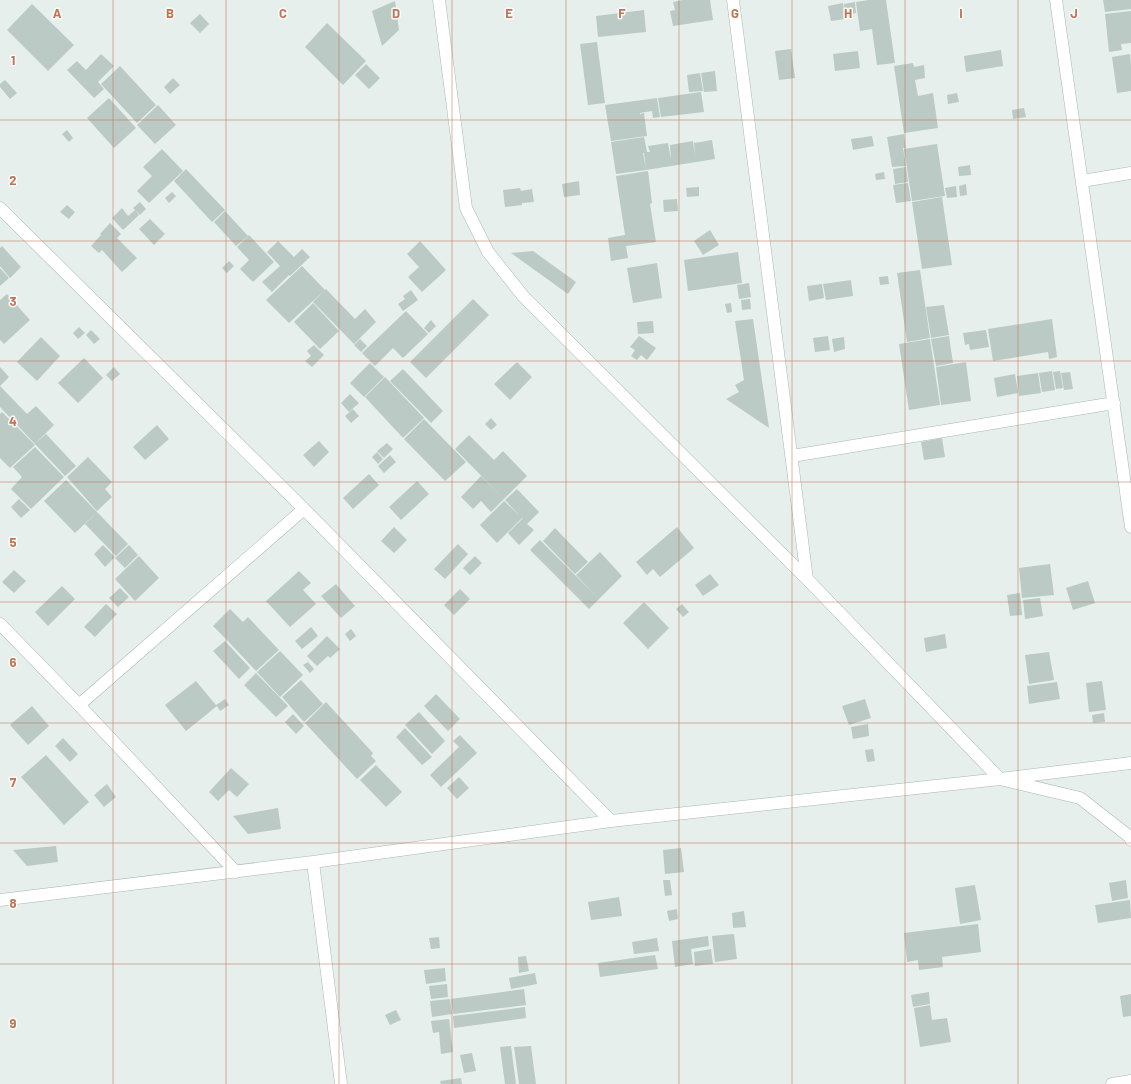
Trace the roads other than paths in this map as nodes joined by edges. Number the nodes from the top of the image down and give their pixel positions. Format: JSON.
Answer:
{"nodes":[{"id":1,"x":439,"y":0,"type":"edge"},
{"id":2,"x":733,"y":0,"type":"edge"},
{"id":3,"x":1056,"y":0,"type":"edge"},
{"id":4,"x":1131,"y":173,"type":"edge"},
{"id":5,"x":1082,"y":181,"type":"junction"},
{"id":6,"x":0,"y":208,"type":"edge"},
{"id":7,"x":1114,"y":403,"type":"junction"},
{"id":8,"x":1125,"y":446,"type":"edge"},
{"id":9,"x":792,"y":456,"type":"junction"},
{"id":10,"x":304,"y":508,"type":"junction"},
{"id":11,"x":1131,"y":528,"type":"edge"},
{"id":12,"x":807,"y":579,"type":"junction"},
{"id":13,"x":0,"y":624,"type":"edge"},
{"id":14,"x":79,"y":705,"type":"junction"},
{"id":15,"x":1131,"y":763,"type":"edge"},
{"id":16,"x":1000,"y":779,"type":"junction"},
{"id":17,"x":611,"y":821,"type":"junction"},
{"id":18,"x":1131,"y":840,"type":"edge"},
{"id":19,"x":314,"y":862,"type":"junction"},
{"id":20,"x":236,"y":872,"type":"junction"},
{"id":21,"x":0,"y":900,"type":"edge"},
{"id":22,"x":1131,"y":1081,"type":"edge"},
{"id":23,"x":341,"y":1084,"type":"edge"},
{"id":24,"x":1112,"y":1084,"type":"edge"}],
"edges":[{"from":1,"to":12,"type":"street"},
{"from":2,"to":9,"type":"street"},
{"from":3,"to":5,"type":"street"},
{"from":4,"to":5,"type":"street"},
{"from":5,"to":7,"type":"street"},
{"from":6,"to":10,"type":"street"},
{"from":7,"to":8,"type":"street"},
{"from":7,"to":9,"type":"street"},
{"from":8,"to":11,"type":"street"},
{"from":9,"to":12,"type":"street"},
{"from":10,"to":14,"type":"street"},
{"from":10,"to":17,"type":"street"},
{"from":12,"to":16,"type":"street"},
{"from":13,"to":14,"type":"street"},
{"from":14,"to":20,"type":"street"},
{"from":15,"to":16,"type":"street"},
{"from":16,"to":17,"type":"street"},
{"from":16,"to":18,"type":"street"},
{"from":17,"to":19,"type":"street"},
{"from":19,"to":20,"type":"street"},
{"from":19,"to":23,"type":"street"},
{"from":20,"to":21,"type":"street"},
{"from":22,"to":24,"type":"street"}]}
